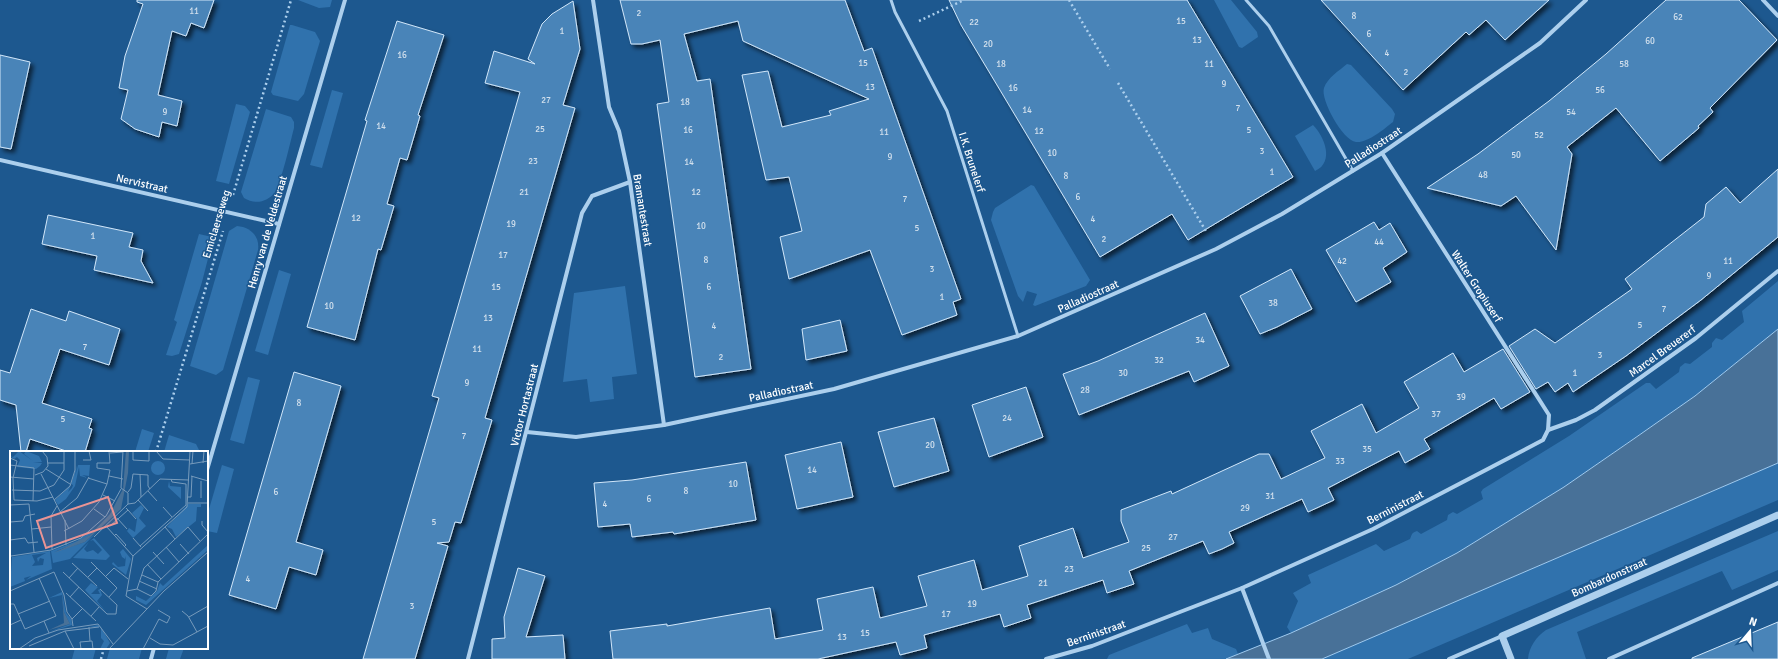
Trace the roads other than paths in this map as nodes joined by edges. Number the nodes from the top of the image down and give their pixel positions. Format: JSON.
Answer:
{"nodes":[{"id":1,"x":345,"y":0,"type":"edge"},
{"id":2,"x":593,"y":0,"type":"edge"},
{"id":3,"x":891,"y":0,"type":"edge"},
{"id":4,"x":1246,"y":0,"type":"edge"},
{"id":5,"x":1586,"y":0,"type":"edge"},
{"id":6,"x":1763,"y":0,"type":"edge"},
{"id":7,"x":1778,"y":16,"type":"edge"},
{"id":8,"x":1382,"y":153,"type":"junction"},
{"id":9,"x":0,"y":160,"type":"edge"},
{"id":10,"x":1353,"y":171,"type":"junction"},
{"id":11,"x":630,"y":182,"type":"junction"},
{"id":12,"x":279,"y":224,"type":"junction"},
{"id":13,"x":1778,"y":272,"type":"edge"},
{"id":14,"x":1018,"y":336,"type":"junction"},
{"id":15,"x":664,"y":425,"type":"junction"},
{"id":16,"x":1548,"y":430,"type":"junction"},
{"id":17,"x":527,"y":432,"type":"junction"},
{"id":18,"x":208,"y":467,"type":"edge"},
{"id":19,"x":1778,"y":515,"type":"edge"},
{"id":20,"x":1778,"y":583,"type":"edge"},
{"id":21,"x":1242,"y":588,"type":"junction"},
{"id":22,"x":1502,"y":636,"type":"junction"},
{"id":23,"x":154,"y":649,"type":"edge"},
{"id":24,"x":151,"y":659,"type":"edge"},
{"id":25,"x":468,"y":659,"type":"edge"},
{"id":26,"x":1046,"y":659,"type":"edge"},
{"id":27,"x":1269,"y":659,"type":"edge"},
{"id":28,"x":1449,"y":659,"type":"edge"},
{"id":29,"x":1511,"y":659,"type":"edge"},
{"id":30,"x":1610,"y":659,"type":"edge"}],
"edges":[{"from":1,"to":12,"type":"street","name":"Henry van de Veldestraat"},
{"from":2,"to":11,"type":"street","name":"Bramantestraat"},
{"from":3,"to":14,"type":"lane","name":"I.K. Brunelerf"},
{"from":4,"to":10,"type":"lane"},
{"from":5,"to":8,"type":"street","name":"Palladiostraat"},
{"from":6,"to":7,"type":"street"},
{"from":8,"to":10,"type":"street","name":"Palladiostraat"},
{"from":8,"to":16,"type":"street","name":"Walter Gropiuserf"},
{"from":9,"to":12,"type":"street","name":"Nervistraat"},
{"from":10,"to":14,"type":"street","name":"Palladiostraat"},
{"from":11,"to":15,"type":"street","name":"Bramantestraat"},
{"from":11,"to":17,"type":"street","name":"Victor Hortastraat"},
{"from":12,"to":18,"type":"street","name":"Henry van de Veldestraat"},
{"from":13,"to":16,"type":"street","name":"Marcel Breuererf"},
{"from":14,"to":15,"type":"street","name":"Palladiostraat"},
{"from":15,"to":17,"type":"street","name":"Palladiostraat"},
{"from":16,"to":21,"type":"street","name":"Berninistraat"},
{"from":17,"to":25,"type":"street","name":"Victor Hortastraat"},
{"from":19,"to":22,"type":"street","name":"Bombardonstraat"},
{"from":20,"to":30,"type":"street"},
{"from":21,"to":26,"type":"street","name":"Berninistraat"},
{"from":21,"to":27,"type":"street"},
{"from":22,"to":28,"type":"street","name":"Bombardonstraat"},
{"from":22,"to":29,"type":"street"},
{"from":23,"to":24,"type":"street"}]}
